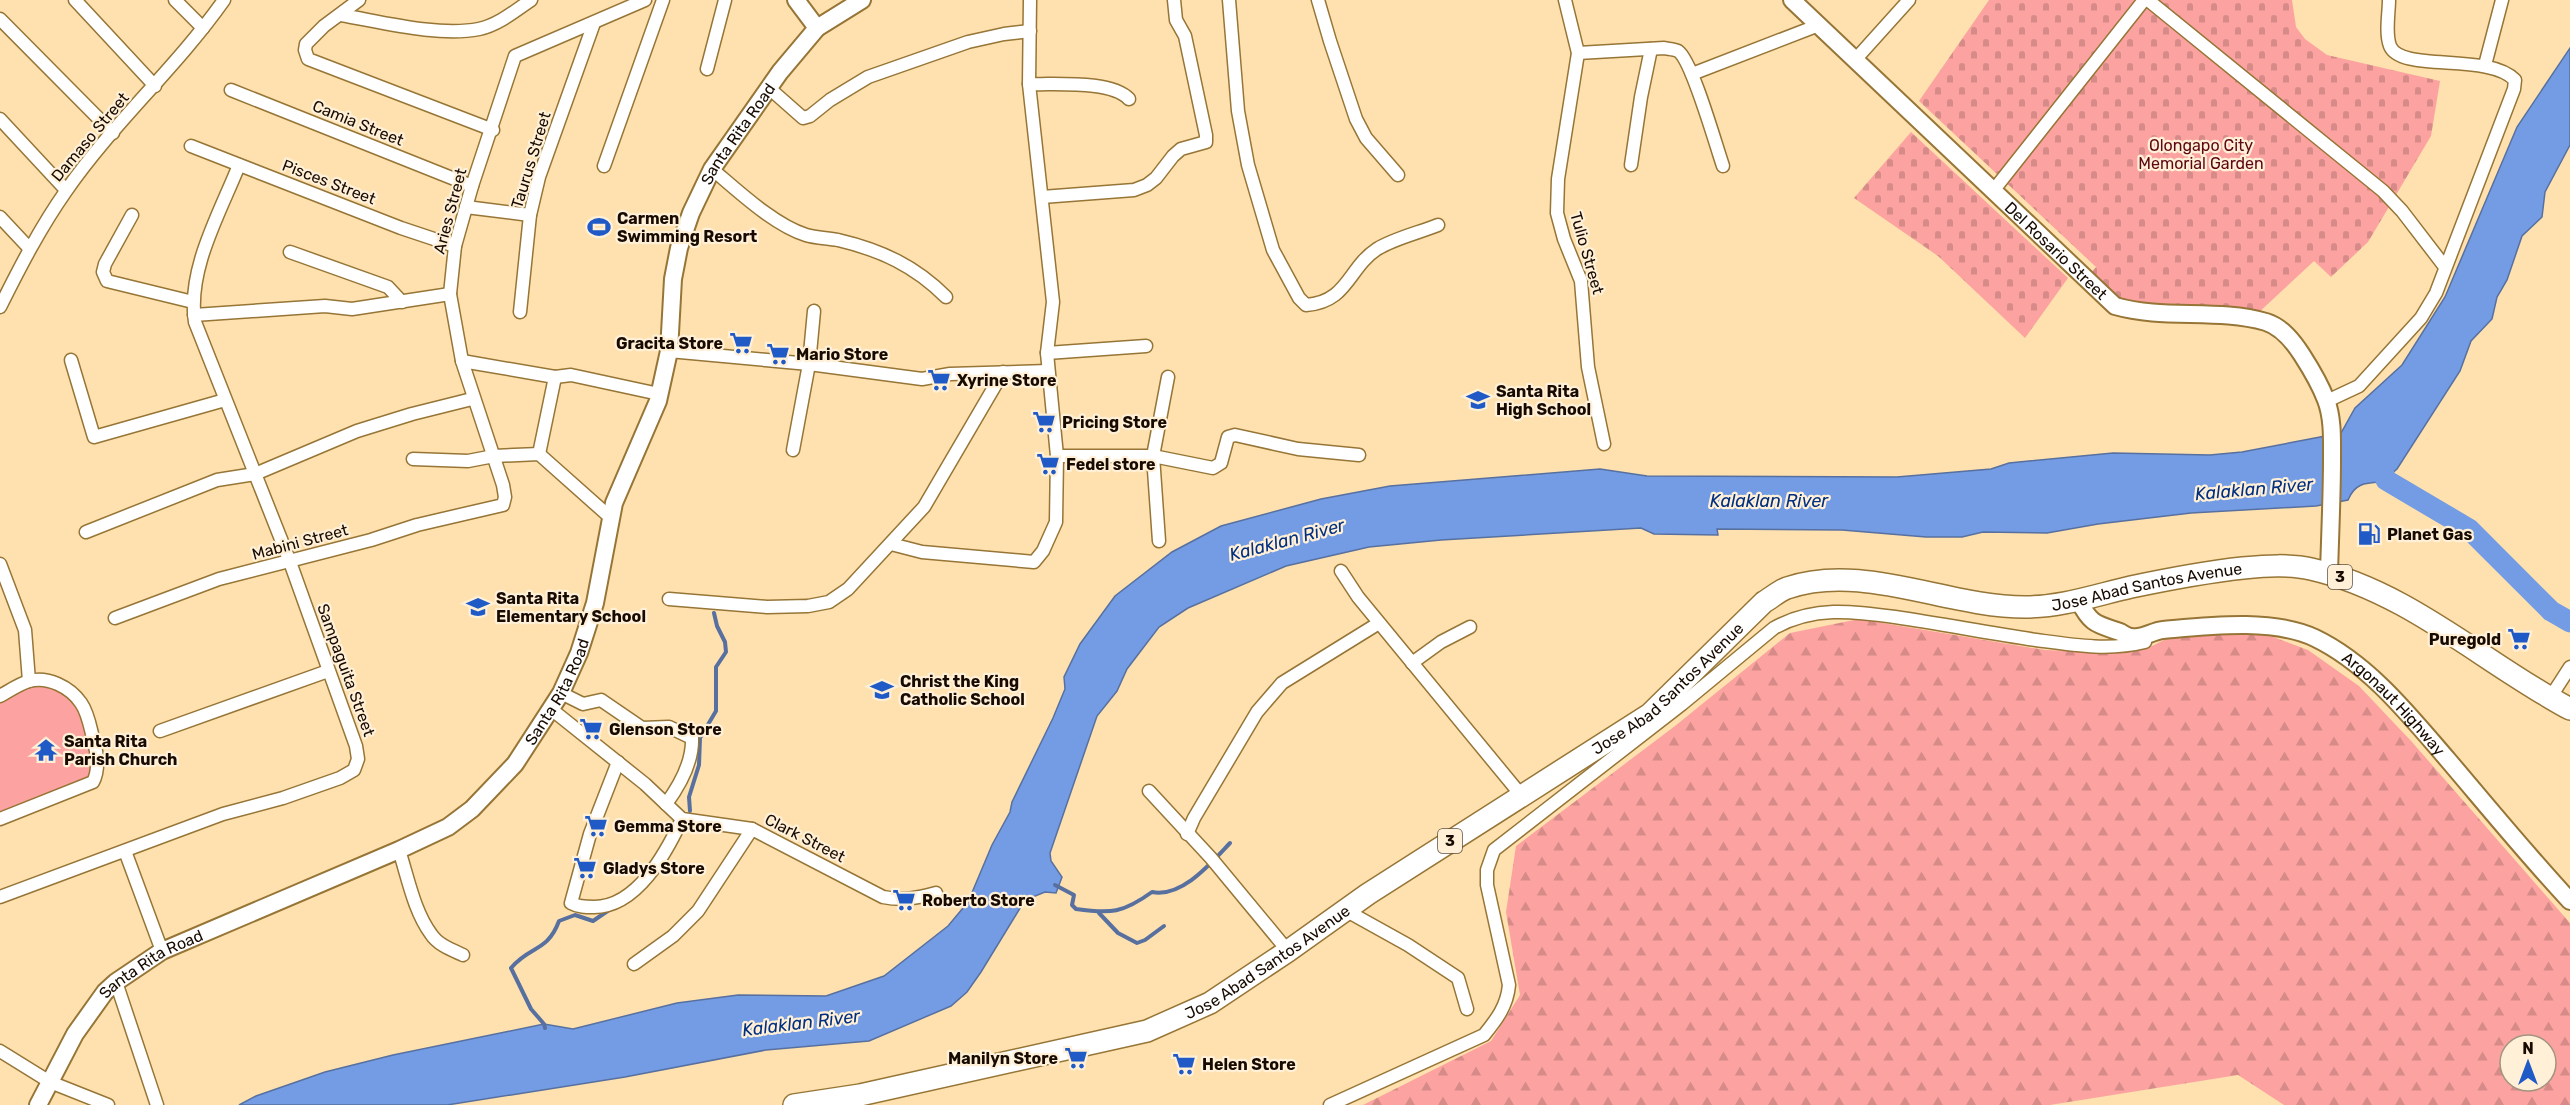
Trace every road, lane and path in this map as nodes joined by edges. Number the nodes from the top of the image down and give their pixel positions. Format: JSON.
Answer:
{"nodes":[{"id":1,"x":75,"y":0,"type":"edge"},
{"id":2,"x":175,"y":0,"type":"edge"},
{"id":3,"x":224,"y":0,"type":"edge"},
{"id":4,"x":359,"y":0,"type":"edge"},
{"id":5,"x":531,"y":0,"type":"edge"},
{"id":6,"x":645,"y":0,"type":"edge"},
{"id":7,"x":663,"y":0,"type":"edge"},
{"id":8,"x":724,"y":0,"type":"edge"},
{"id":9,"x":796,"y":0,"type":"edge"},
{"id":10,"x":862,"y":0,"type":"edge"},
{"id":11,"x":1030,"y":0,"type":"edge"},
{"id":12,"x":1174,"y":0,"type":"edge"},
{"id":13,"x":1229,"y":0,"type":"edge"},
{"id":14,"x":1318,"y":0,"type":"edge"},
{"id":15,"x":1565,"y":0,"type":"edge"},
{"id":16,"x":1792,"y":0,"type":"edge"},
{"id":17,"x":1909,"y":0,"type":"edge"},
{"id":18,"x":2146,"y":0,"type":"edge"},
{"id":19,"x":2390,"y":0,"type":"edge"},
{"id":20,"x":2502,"y":0,"type":"edge"},
{"id":21,"x":342,"y":15,"type":"junction"},
{"id":22,"x":0,"y":19,"type":"edge"},
{"id":23,"x":594,"y":23,"type":"junction"},
{"id":24,"x":1819,"y":25,"type":"junction"},
{"id":25,"x":203,"y":28,"type":"junction"},
{"id":26,"x":817,"y":28,"type":"junction"},
{"id":27,"x":1030,"y":31,"type":"junction"},
{"id":28,"x":1651,"y":49,"type":"junction"},
{"id":29,"x":1578,"y":53,"type":"junction"},
{"id":30,"x":1855,"y":60,"type":"junction"},
{"id":31,"x":2485,"y":65,"type":"junction"},
{"id":32,"x":707,"y":69,"type":"dead end"},
{"id":33,"x":1692,"y":74,"type":"junction"},
{"id":34,"x":1029,"y":84,"type":"junction"},
{"id":35,"x":155,"y":86,"type":"junction"},
{"id":36,"x":769,"y":88,"type":"junction"},
{"id":37,"x":231,"y":90,"type":"dead end"},
{"id":38,"x":1130,"y":99,"type":"dead end"},
{"id":39,"x":0,"y":119,"type":"edge"},
{"id":40,"x":493,"y":130,"type":"junction"},
{"id":41,"x":112,"y":133,"type":"junction"},
{"id":42,"x":191,"y":146,"type":"dead end"},
{"id":43,"x":239,"y":165,"type":"junction"},
{"id":44,"x":1631,"y":165,"type":"dead end"},
{"id":45,"x":604,"y":166,"type":"dead end"},
{"id":46,"x":1723,"y":166,"type":"dead end"},
{"id":47,"x":712,"y":170,"type":"junction"},
{"id":48,"x":1398,"y":175,"type":"dead end"},
{"id":49,"x":472,"y":186,"type":"junction"},
{"id":50,"x":66,"y":190,"type":"junction"},
{"id":51,"x":1993,"y":192,"type":"junction"},
{"id":52,"x":1042,"y":197,"type":"junction"},
{"id":53,"x":466,"y":207,"type":"junction"},
{"id":54,"x":132,"y":215,"type":"dead end"},
{"id":55,"x":530,"y":215,"type":"junction"},
{"id":56,"x":0,"y":218,"type":"edge"},
{"id":57,"x":1438,"y":225,"type":"dead end"},
{"id":58,"x":455,"y":246,"type":"junction"},
{"id":59,"x":29,"y":248,"type":"junction"},
{"id":60,"x":290,"y":252,"type":"dead end"},
{"id":61,"x":2445,"y":267,"type":"junction"},
{"id":62,"x":450,"y":294,"type":"junction"},
{"id":63,"x":946,"y":297,"type":"dead end"},
{"id":64,"x":194,"y":302,"type":"junction"},
{"id":65,"x":402,"y":302,"type":"junction"},
{"id":66,"x":0,"y":307,"type":"edge"},
{"id":67,"x":814,"y":311,"type":"dead end"},
{"id":68,"x":520,"y":312,"type":"dead end"},
{"id":69,"x":194,"y":315,"type":"junction"},
{"id":70,"x":1146,"y":346,"type":"dead end"},
{"id":71,"x":669,"y":351,"type":"junction"},
{"id":72,"x":1047,"y":353,"type":"junction"},
{"id":73,"x":71,"y":360,"type":"dead end"},
{"id":74,"x":462,"y":361,"type":"junction"},
{"id":75,"x":809,"y":364,"type":"junction"},
{"id":76,"x":1003,"y":372,"type":"junction"},
{"id":77,"x":1048,"y":372,"type":"junction"},
{"id":78,"x":555,"y":376,"type":"junction"},
{"id":79,"x":1168,"y":377,"type":"dead end"},
{"id":80,"x":659,"y":394,"type":"junction"},
{"id":81,"x":472,"y":399,"type":"junction"},
{"id":82,"x":225,"y":400,"type":"junction"},
{"id":83,"x":2327,"y":401,"type":"junction"},
{"id":84,"x":1604,"y":444,"type":"dead end"},
{"id":85,"x":793,"y":450,"type":"dead end"},
{"id":86,"x":539,"y":454,"type":"junction"},
{"id":87,"x":1359,"y":455,"type":"dead end"},
{"id":88,"x":494,"y":456,"type":"junction"},
{"id":89,"x":1057,"y":456,"type":"junction"},
{"id":90,"x":1154,"y":456,"type":"junction"},
{"id":91,"x":413,"y":459,"type":"dead end"},
{"id":92,"x":255,"y":474,"type":"junction"},
{"id":93,"x":495,"y":508,"type":"joint"},
{"id":94,"x":611,"y":518,"type":"junction"},
{"id":95,"x":86,"y":532,"type":"dead end"},
{"id":96,"x":1159,"y":542,"type":"dead end"},
{"id":97,"x":891,"y":544,"type":"junction"},
{"id":98,"x":290,"y":562,"type":"junction"},
{"id":99,"x":0,"y":564,"type":"edge"},
{"id":100,"x":1341,"y":571,"type":"dead end"},
{"id":101,"x":2329,"y":574,"type":"junction"},
{"id":102,"x":4,"y":584,"type":"edge"},
{"id":103,"x":669,"y":599,"type":"dead end"},
{"id":104,"x":2079,"y":601,"type":"junction"},
{"id":105,"x":115,"y":618,"type":"dead end"},
{"id":106,"x":1379,"y":623,"type":"junction"},
{"id":107,"x":1470,"y":627,"type":"dead end"},
{"id":108,"x":2171,"y":629,"type":"junction"},
{"id":109,"x":1412,"y":663,"type":"junction"},
{"id":110,"x":2570,"y":667,"type":"edge"},
{"id":111,"x":328,"y":671,"type":"junction"},
{"id":112,"x":29,"y":681,"type":"junction"},
{"id":113,"x":561,"y":693,"type":"junction"},
{"id":114,"x":0,"y":696,"type":"edge"},
{"id":115,"x":2550,"y":698,"type":"junction"},
{"id":116,"x":551,"y":709,"type":"junction"},
{"id":117,"x":2570,"y":709,"type":"edge"},
{"id":118,"x":160,"y":731,"type":"dead end"},
{"id":119,"x":618,"y":762,"type":"junction"},
{"id":120,"x":1149,"y":790,"type":"dead end"},
{"id":121,"x":1521,"y":795,"type":"junction"},
{"id":122,"x":666,"y":804,"type":"junction"},
{"id":123,"x":0,"y":819,"type":"edge"},
{"id":124,"x":682,"y":819,"type":"junction"},
{"id":125,"x":752,"y":829,"type":"junction"},
{"id":126,"x":1187,"y":834,"type":"junction"},
{"id":127,"x":125,"y":850,"type":"junction"},
{"id":128,"x":399,"y":850,"type":"junction"},
{"id":129,"x":936,"y":893,"type":"dead end"},
{"id":130,"x":0,"y":897,"type":"edge"},
{"id":131,"x":2570,"y":901,"type":"edge"},
{"id":132,"x":1346,"y":910,"type":"junction"},
{"id":133,"x":162,"y":951,"type":"junction"},
{"id":134,"x":1288,"y":951,"type":"junction"},
{"id":135,"x":463,"y":955,"type":"dead end"},
{"id":136,"x":634,"y":964,"type":"dead end"},
{"id":137,"x":117,"y":982,"type":"junction"},
{"id":138,"x":1467,"y":1009,"type":"dead end"},
{"id":139,"x":0,"y":1051,"type":"edge"},
{"id":140,"x":50,"y":1082,"type":"junction"},
{"id":141,"x":38,"y":1105,"type":"edge"},
{"id":142,"x":108,"y":1105,"type":"edge"},
{"id":143,"x":157,"y":1105,"type":"edge"},
{"id":144,"x":794,"y":1105,"type":"edge"},
{"id":145,"x":1330,"y":1105,"type":"edge"}],
"edges":[{"from":1,"to":35,"type":"street"},
{"from":2,"to":25,"type":"street"},
{"from":3,"to":25,"type":"street","name":"Damaso Street"},
{"from":4,"to":21,"type":"street"},
{"from":5,"to":21,"type":"street"},
{"from":6,"to":23,"type":"street","name":"Aries Street"},
{"from":7,"to":45,"type":"street"},
{"from":8,"to":32,"type":"street"},
{"from":9,"to":26,"type":"main road"},
{"from":10,"to":26,"type":"main road","name":"Santa Rita Road"},
{"from":11,"to":27,"type":"street"},
{"from":12,"to":52,"type":"street"},
{"from":13,"to":57,"type":"street"},
{"from":14,"to":48,"type":"street"},
{"from":15,"to":29,"type":"street","name":"Tulio Street"},
{"from":16,"to":24,"type":"main road","name":"Del Rosario Street"},
{"from":17,"to":30,"type":"street"},
{"from":18,"to":51,"type":"street"},
{"from":18,"to":61,"type":"street"},
{"from":19,"to":31,"type":"street"},
{"from":20,"to":31,"type":"street"},
{"from":21,"to":40,"type":"street"},
{"from":22,"to":41,"type":"street"},
{"from":23,"to":40,"type":"street","name":"Aries Street"},
{"from":23,"to":55,"type":"street","name":"Taurus Street"},
{"from":24,"to":30,"type":"main road","name":"Del Rosario Street"},
{"from":24,"to":33,"type":"street"},
{"from":25,"to":35,"type":"street","name":"Damaso Street"},
{"from":26,"to":36,"type":"main road","name":"Santa Rita Road"},
{"from":27,"to":34,"type":"street"},
{"from":27,"to":36,"type":"street"},
{"from":28,"to":29,"type":"street"},
{"from":28,"to":33,"type":"street"},
{"from":28,"to":44,"type":"street"},
{"from":29,"to":84,"type":"street","name":"Tulio Street"},
{"from":30,"to":51,"type":"main road","name":"Del Rosario Street"},
{"from":31,"to":61,"type":"street"},
{"from":33,"to":46,"type":"street"},
{"from":34,"to":38,"type":"street"},
{"from":34,"to":52,"type":"street"},
{"from":35,"to":41,"type":"street","name":"Damaso Street"},
{"from":36,"to":47,"type":"main road","name":"Santa Rita Road"},
{"from":37,"to":49,"type":"street","name":"Camia Street"},
{"from":39,"to":50,"type":"street"},
{"from":40,"to":49,"type":"street","name":"Aries Street"},
{"from":41,"to":50,"type":"street","name":"Damaso Street"},
{"from":42,"to":43,"type":"street","name":"Pisces Street"},
{"from":43,"to":58,"type":"street","name":"Pisces Street"},
{"from":43,"to":64,"type":"street"},
{"from":47,"to":63,"type":"street"},
{"from":47,"to":71,"type":"main road","name":"Santa Rita Road"},
{"from":49,"to":53,"type":"street","name":"Aries Street"},
{"from":50,"to":59,"type":"street","name":"Damaso Street"},
{"from":51,"to":83,"type":"main road","name":"Del Rosario Street"},
{"from":52,"to":72,"type":"street"},
{"from":53,"to":55,"type":"street"},
{"from":53,"to":58,"type":"street","name":"Aries Street"},
{"from":54,"to":64,"type":"street"},
{"from":55,"to":68,"type":"street","name":"Taurus Street"},
{"from":56,"to":59,"type":"street"},
{"from":58,"to":62,"type":"street","name":"Aries Street"},
{"from":59,"to":66,"type":"street","name":"Damaso Street"},
{"from":60,"to":65,"type":"street"},
{"from":61,"to":83,"type":"street"},
{"from":62,"to":65,"type":"street"},
{"from":62,"to":74,"type":"street","name":"Aries Street"},
{"from":64,"to":69,"type":"street"},
{"from":65,"to":69,"type":"street"},
{"from":67,"to":75,"type":"street"},
{"from":69,"to":82,"type":"street","name":"Sampaguita Street"},
{"from":70,"to":72,"type":"street"},
{"from":71,"to":75,"type":"street"},
{"from":71,"to":80,"type":"main road","name":"Santa Rita Road"},
{"from":72,"to":77,"type":"street"},
{"from":73,"to":82,"type":"street"},
{"from":74,"to":78,"type":"street"},
{"from":74,"to":81,"type":"street","name":"Aries Street"},
{"from":75,"to":76,"type":"street"},
{"from":75,"to":85,"type":"street"},
{"from":76,"to":77,"type":"street"},
{"from":76,"to":97,"type":"street"},
{"from":77,"to":89,"type":"street"},
{"from":78,"to":80,"type":"street"},
{"from":78,"to":86,"type":"street"},
{"from":79,"to":90,"type":"street"},
{"from":80,"to":94,"type":"main road","name":"Santa Rita Road"},
{"from":81,"to":88,"type":"street","name":"Aries Street"},
{"from":81,"to":92,"type":"street"},
{"from":82,"to":92,"type":"street","name":"Sampaguita Street"},
{"from":83,"to":101,"type":"main road","name":"Del Rosario Street"},
{"from":86,"to":88,"type":"street"},
{"from":86,"to":94,"type":"street"},
{"from":87,"to":90,"type":"street"},
{"from":88,"to":91,"type":"street"},
{"from":88,"to":93,"type":"street","name":"Aries Street"},
{"from":89,"to":90,"type":"street"},
{"from":89,"to":97,"type":"street"},
{"from":90,"to":96,"type":"street"},
{"from":92,"to":95,"type":"street"},
{"from":92,"to":98,"type":"street","name":"Sampaguita Street"},
{"from":93,"to":98,"type":"street","name":"Mabini Street"},
{"from":94,"to":113,"type":"main road","name":"Santa Rita Road"},
{"from":97,"to":103,"type":"street"},
{"from":98,"to":105,"type":"street","name":"Mabini Street"},
{"from":98,"to":111,"type":"street","name":"Sampaguita Street"},
{"from":99,"to":102,"type":"street"},
{"from":100,"to":106,"type":"street"},
{"from":101,"to":104,"type":"highway","name":"Jose Abad Santos Avenue","number":"3"},
{"from":101,"to":115,"type":"highway","name":"Jose Abad Santos Avenue","number":"3"},
{"from":102,"to":112,"type":"street"},
{"from":104,"to":108,"type":"main road","name":"Argonaut Highway"},
{"from":104,"to":121,"type":"highway","name":"Jose Abad Santos Avenue","number":"3"},
{"from":106,"to":109,"type":"street"},
{"from":106,"to":126,"type":"street"},
{"from":107,"to":109,"type":"street"},
{"from":108,"to":131,"type":"main road","name":"Argonaut Highway"},
{"from":108,"to":145,"type":"street"},
{"from":109,"to":121,"type":"street"},
{"from":110,"to":115,"type":"street"},
{"from":111,"to":118,"type":"street"},
{"from":111,"to":127,"type":"street","name":"Sampaguita Street"},
{"from":112,"to":114,"type":"street"},
{"from":112,"to":123,"type":"street"},
{"from":113,"to":116,"type":"main road","name":"Santa Rita Road"},
{"from":113,"to":122,"type":"street"},
{"from":115,"to":117,"type":"highway","name":"Jose Abad Santos Avenue","number":"3"},
{"from":116,"to":119,"type":"street"},
{"from":116,"to":128,"type":"main road","name":"Santa Rita Road"},
{"from":119,"to":122,"type":"street"},
{"from":119,"to":124,"type":"street"},
{"from":120,"to":126,"type":"street"},
{"from":121,"to":132,"type":"highway","name":"Jose Abad Santos Avenue","number":"3"},
{"from":122,"to":124,"type":"street"},
{"from":124,"to":125,"type":"street","name":"Clark Street"},
{"from":125,"to":129,"type":"street","name":"Clark Street"},
{"from":125,"to":136,"type":"street"},
{"from":126,"to":134,"type":"street"},
{"from":127,"to":130,"type":"street","name":"Sampaguita Street"},
{"from":127,"to":133,"type":"street"},
{"from":128,"to":133,"type":"main road","name":"Santa Rita Road"},
{"from":128,"to":135,"type":"street"},
{"from":132,"to":134,"type":"highway","name":"Jose Abad Santos Avenue","number":"3"},
{"from":132,"to":138,"type":"street"},
{"from":133,"to":137,"type":"main road","name":"Santa Rita Road"},
{"from":134,"to":144,"type":"highway","name":"Jose Abad Santos Avenue","number":"3"},
{"from":137,"to":140,"type":"main road","name":"Santa Rita Road"},
{"from":137,"to":143,"type":"street"},
{"from":139,"to":140,"type":"street"},
{"from":140,"to":141,"type":"main road","name":"Santa Rita Road"},
{"from":140,"to":142,"type":"street"}]}
